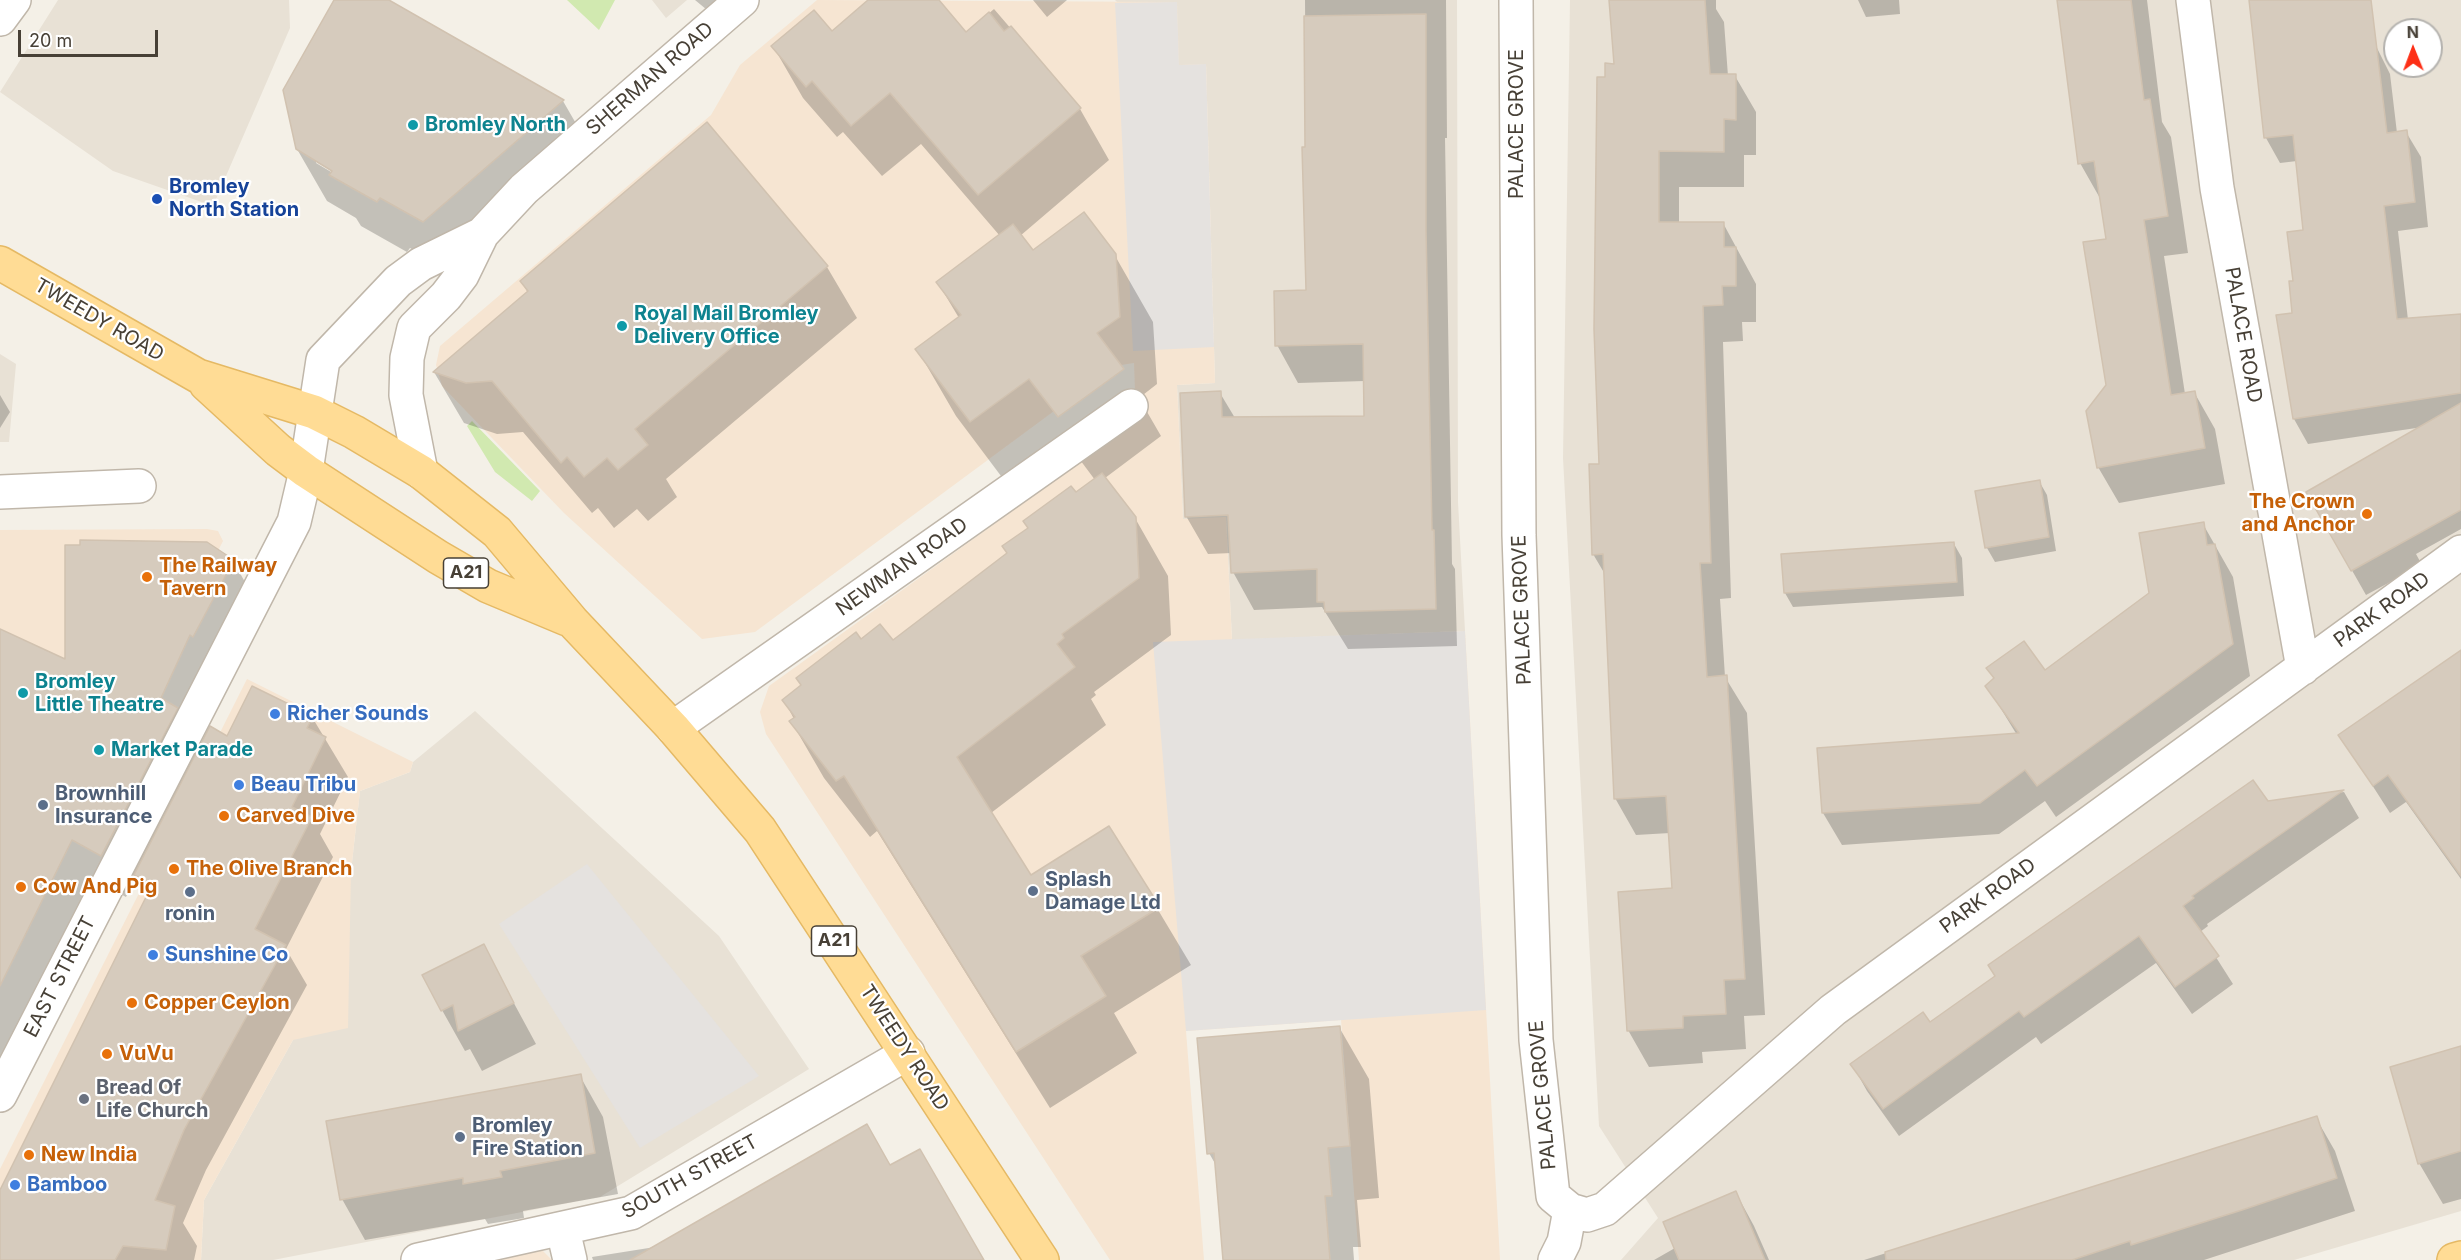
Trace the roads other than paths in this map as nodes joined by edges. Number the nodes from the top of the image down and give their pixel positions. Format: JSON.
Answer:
{"nodes":[{"id":1,"x":14,"y":0,"type":"edge"},
{"id":2,"x":742,"y":0,"type":"edge"},
{"id":3,"x":1516,"y":0,"type":"edge"},
{"id":4,"x":2193,"y":0,"type":"edge"},
{"id":5,"x":0,"y":19,"type":"edge"},
{"id":6,"x":482,"y":234,"type":"junction"},
{"id":7,"x":0,"y":262,"type":"edge"},
{"id":8,"x":198,"y":376,"type":"junction"},
{"id":9,"x":1131,"y":406,"type":"dead end"},
{"id":10,"x":314,"y":412,"type":"junction"},
{"id":11,"x":306,"y":471,"type":"junction"},
{"id":12,"x":421,"y":472,"type":"junction"},
{"id":13,"x":139,"y":486,"type":"dead end"},
{"id":14,"x":0,"y":492,"type":"edge"},
{"id":15,"x":2461,"y":552,"type":"edge"},
{"id":16,"x":572,"y":621,"type":"junction"},
{"id":17,"x":2303,"y":668,"type":"junction"},
{"id":18,"x":673,"y":728,"type":"junction"},
{"id":19,"x":908,"y":1053,"type":"junction"},
{"id":20,"x":0,"y":1095,"type":"edge"},
{"id":21,"x":1570,"y":1210,"type":"junction"},
{"id":22,"x":567,"y":1245,"type":"edge"},
{"id":23,"x":2461,"y":1258,"type":"edge"},
{"id":24,"x":418,"y":1260,"type":"edge"},
{"id":25,"x":1042,"y":1260,"type":"edge"},
{"id":26,"x":1555,"y":1260,"type":"edge"},
{"id":27,"x":2454,"y":1260,"type":"edge"}],
"edges":[{"from":1,"to":5,"type":"street"},
{"from":2,"to":6,"type":"street","name":"SHERMAN ROAD"},
{"from":3,"to":21,"type":"street","name":"PALACE GROVE"},
{"from":4,"to":17,"type":"street","name":"PALACE ROAD"},
{"from":6,"to":10,"type":"street","name":"SHERMAN ROAD"},
{"from":6,"to":12,"type":"street","name":"SHERMAN ROAD"},
{"from":7,"to":8,"type":"main road","name":"TWEEDY ROAD","number":"A21"},
{"from":8,"to":10,"type":"main road","name":"TWEEDY ROAD","number":"A21"},
{"from":8,"to":11,"type":"main road","name":"TWEEDY ROAD","number":"A21"},
{"from":9,"to":18,"type":"street","name":"NEWMAN ROAD"},
{"from":10,"to":11,"type":"street"},
{"from":10,"to":12,"type":"main road","name":"TWEEDY ROAD","number":"A21"},
{"from":11,"to":16,"type":"main road","name":"TWEEDY ROAD","number":"A21"},
{"from":11,"to":20,"type":"street","name":"EAST STREET"},
{"from":12,"to":16,"type":"main road","name":"TWEEDY ROAD","number":"A21"},
{"from":13,"to":14,"type":"street"},
{"from":15,"to":17,"type":"street","name":"PARK ROAD"},
{"from":16,"to":18,"type":"main road","name":"TWEEDY ROAD","number":"A21"},
{"from":17,"to":21,"type":"street","name":"PARK ROAD"},
{"from":18,"to":19,"type":"main road","name":"TWEEDY ROAD","number":"A21"},
{"from":19,"to":22,"type":"street","name":"SOUTH STREET"},
{"from":19,"to":25,"type":"main road","name":"TWEEDY ROAD","number":"A21"},
{"from":21,"to":26,"type":"street"},
{"from":22,"to":24,"type":"street","name":"SOUTH STREET"},
{"from":23,"to":27,"type":"main road"}]}
